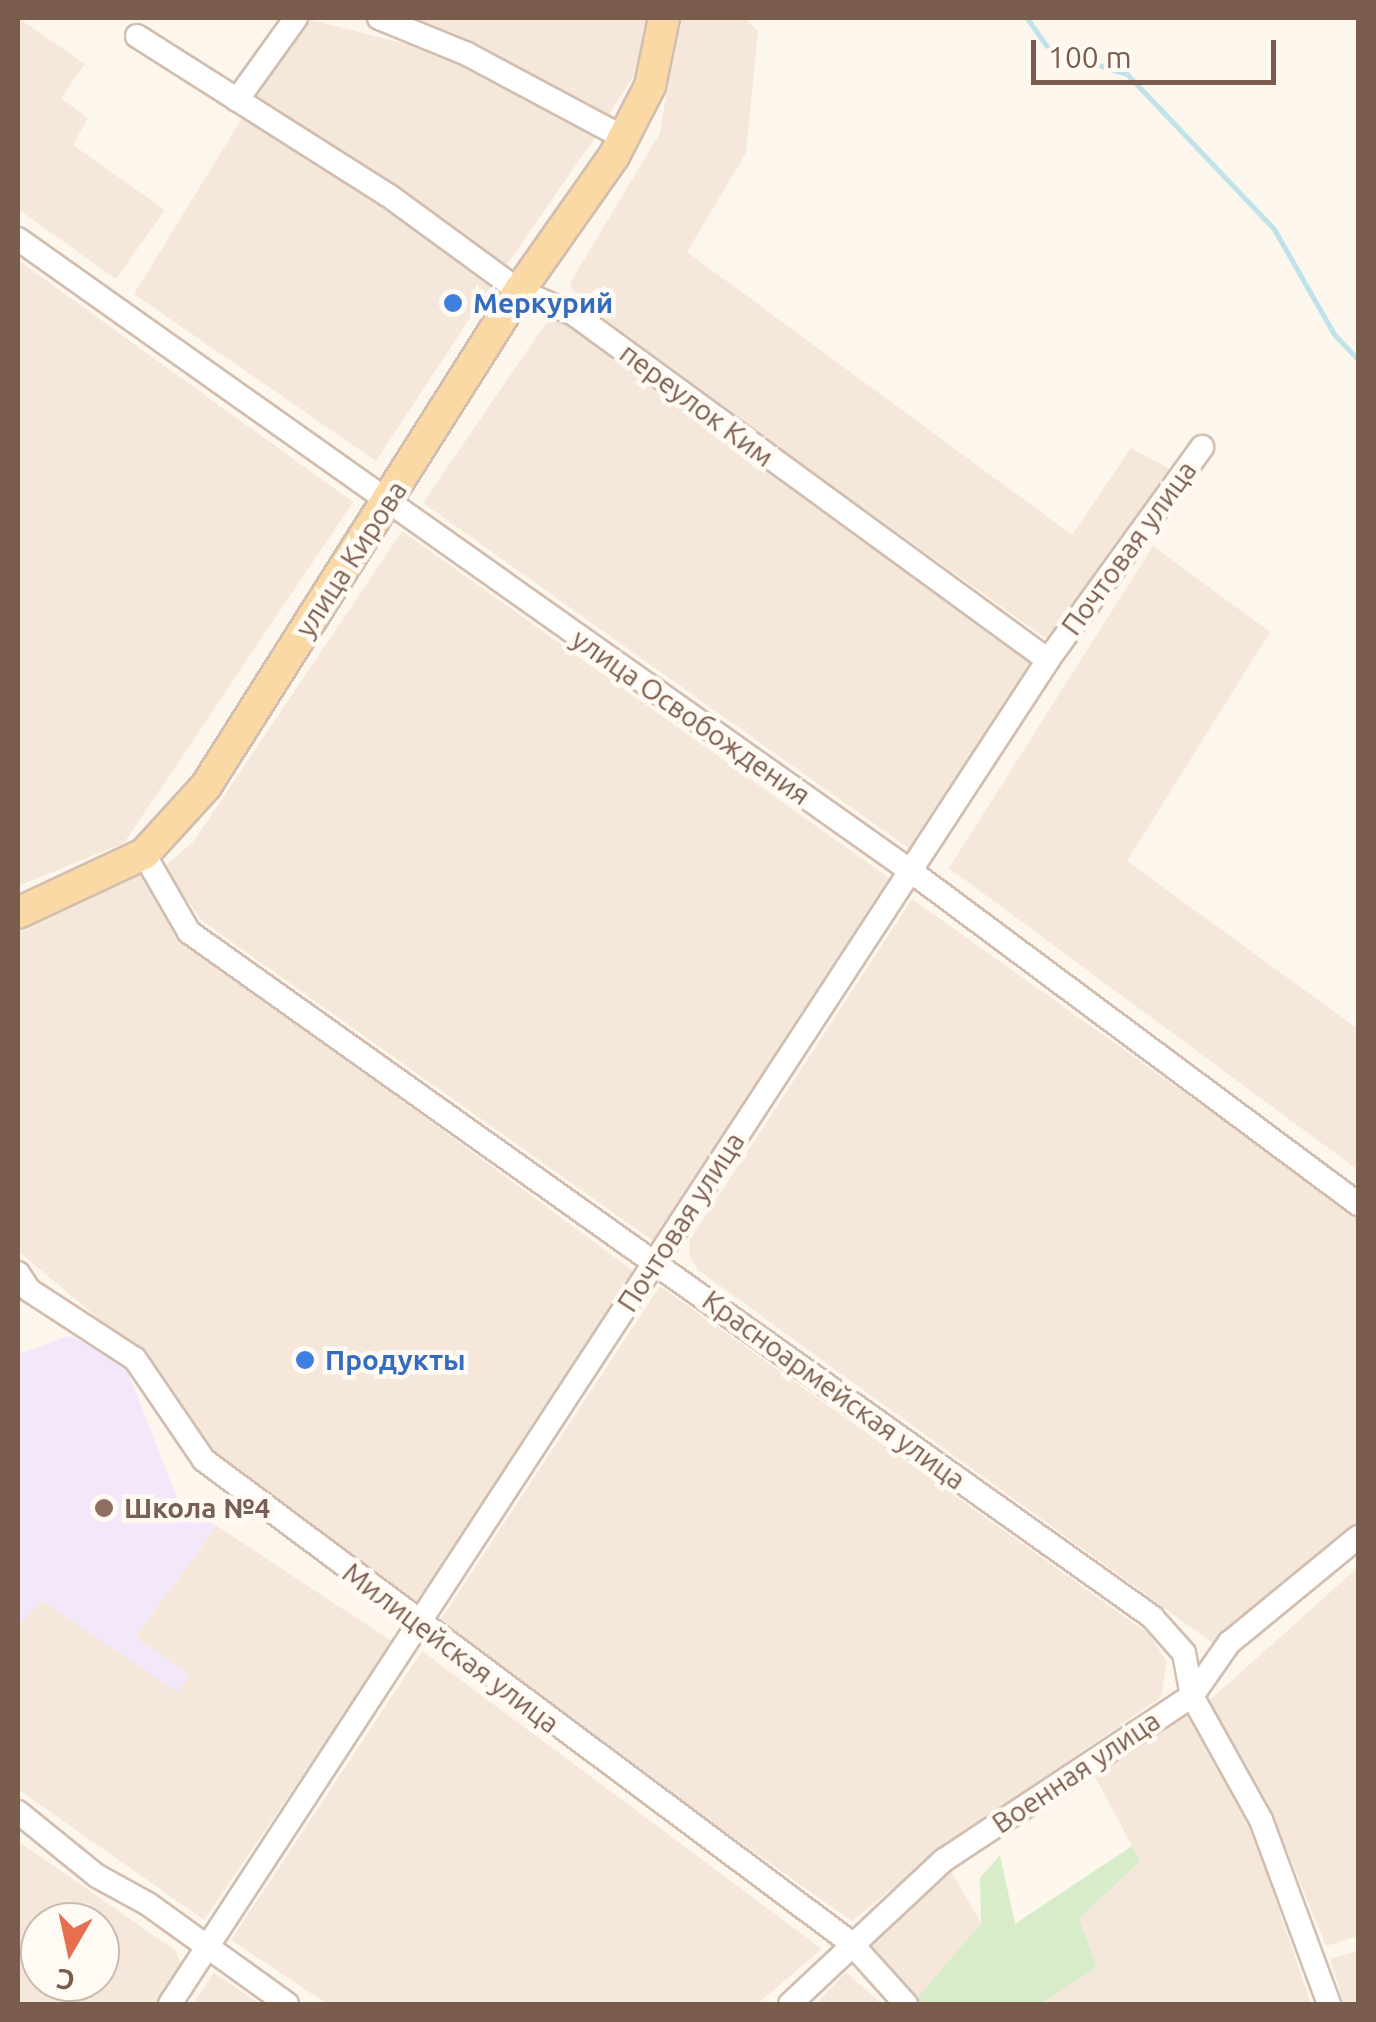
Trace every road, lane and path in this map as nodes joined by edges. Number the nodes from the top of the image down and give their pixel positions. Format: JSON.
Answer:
{"nodes":[{"id":1,"x":379,"y":18,"type":"edge"},
{"id":2,"x":664,"y":18,"type":"edge"},
{"id":3,"x":281,"y":23,"type":"edge"},
{"id":4,"x":137,"y":36,"type":"dead end"},
{"id":5,"x":236,"y":100,"type":"junction"},
{"id":6,"x":624,"y":138,"type":"junction"},
{"id":7,"x":18,"y":239,"type":"edge"},
{"id":8,"x":518,"y":291,"type":"junction"},
{"id":9,"x":1202,"y":447,"type":"dead end"},
{"id":10,"x":387,"y":502,"type":"junction"},
{"id":11,"x":1048,"y":660,"type":"junction"},
{"id":12,"x":144,"y":854,"type":"junction"},
{"id":13,"x":912,"y":872,"type":"junction"},
{"id":14,"x":18,"y":913,"type":"edge"},
{"id":15,"x":1358,"y":1204,"type":"edge"},
{"id":16,"x":655,"y":1261,"type":"junction"},
{"id":17,"x":18,"y":1273,"type":"edge"},
{"id":18,"x":1358,"y":1537,"type":"edge"},
{"id":19,"x":420,"y":1627,"type":"junction"},
{"id":20,"x":1192,"y":1696,"type":"junction"},
{"id":21,"x":18,"y":1812,"type":"edge"},
{"id":22,"x":850,"y":1943,"type":"junction"},
{"id":23,"x":207,"y":1951,"type":"junction"},
{"id":24,"x":170,"y":2004,"type":"edge"},
{"id":25,"x":287,"y":2004,"type":"edge"},
{"id":26,"x":790,"y":2004,"type":"edge"},
{"id":27,"x":906,"y":2004,"type":"edge"},
{"id":28,"x":1329,"y":2004,"type":"edge"}],
"edges":[{"from":1,"to":6,"type":"street"},
{"from":2,"to":6,"type":"main road","name":"улица Кирова"},
{"from":3,"to":5,"type":"street"},
{"from":4,"to":5,"type":"street","name":"переулок Ким"},
{"from":5,"to":8,"type":"street","name":"переулок Ким"},
{"from":6,"to":8,"type":"main road","name":"улица Кирова"},
{"from":7,"to":10,"type":"street","name":"улица Освобождения"},
{"from":8,"to":10,"type":"main road","name":"улица Кирова"},
{"from":8,"to":11,"type":"street","name":"переулок Ким"},
{"from":9,"to":11,"type":"street","name":"Почтовая улица"},
{"from":10,"to":12,"type":"main road","name":"улица Кирова"},
{"from":10,"to":13,"type":"street","name":"улица Освобождения"},
{"from":11,"to":13,"type":"street","name":"Почтовая улица"},
{"from":12,"to":14,"type":"main road","name":"улица Кирова"},
{"from":12,"to":16,"type":"street","name":"Красноармейская улица"},
{"from":13,"to":15,"type":"street","name":"улица Освобождения"},
{"from":13,"to":16,"type":"street","name":"Почтовая улица"},
{"from":16,"to":19,"type":"street","name":"Почтовая улица"},
{"from":16,"to":20,"type":"street","name":"Красноармейская улица"},
{"from":17,"to":19,"type":"street","name":"Милицейская улица"},
{"from":18,"to":20,"type":"street","name":"Военная улица"},
{"from":19,"to":22,"type":"street","name":"Милицейская улица"},
{"from":19,"to":23,"type":"street","name":"Почтовая улица"},
{"from":20,"to":22,"type":"street","name":"Военная улица"},
{"from":20,"to":28,"type":"street","name":"Красноармейская улица"},
{"from":21,"to":23,"type":"street"},
{"from":22,"to":26,"type":"street","name":"Военная улица"},
{"from":22,"to":27,"type":"street","name":"Милицейская улица"},
{"from":23,"to":24,"type":"street","name":"Почтовая улица"},
{"from":23,"to":25,"type":"street"}]}
